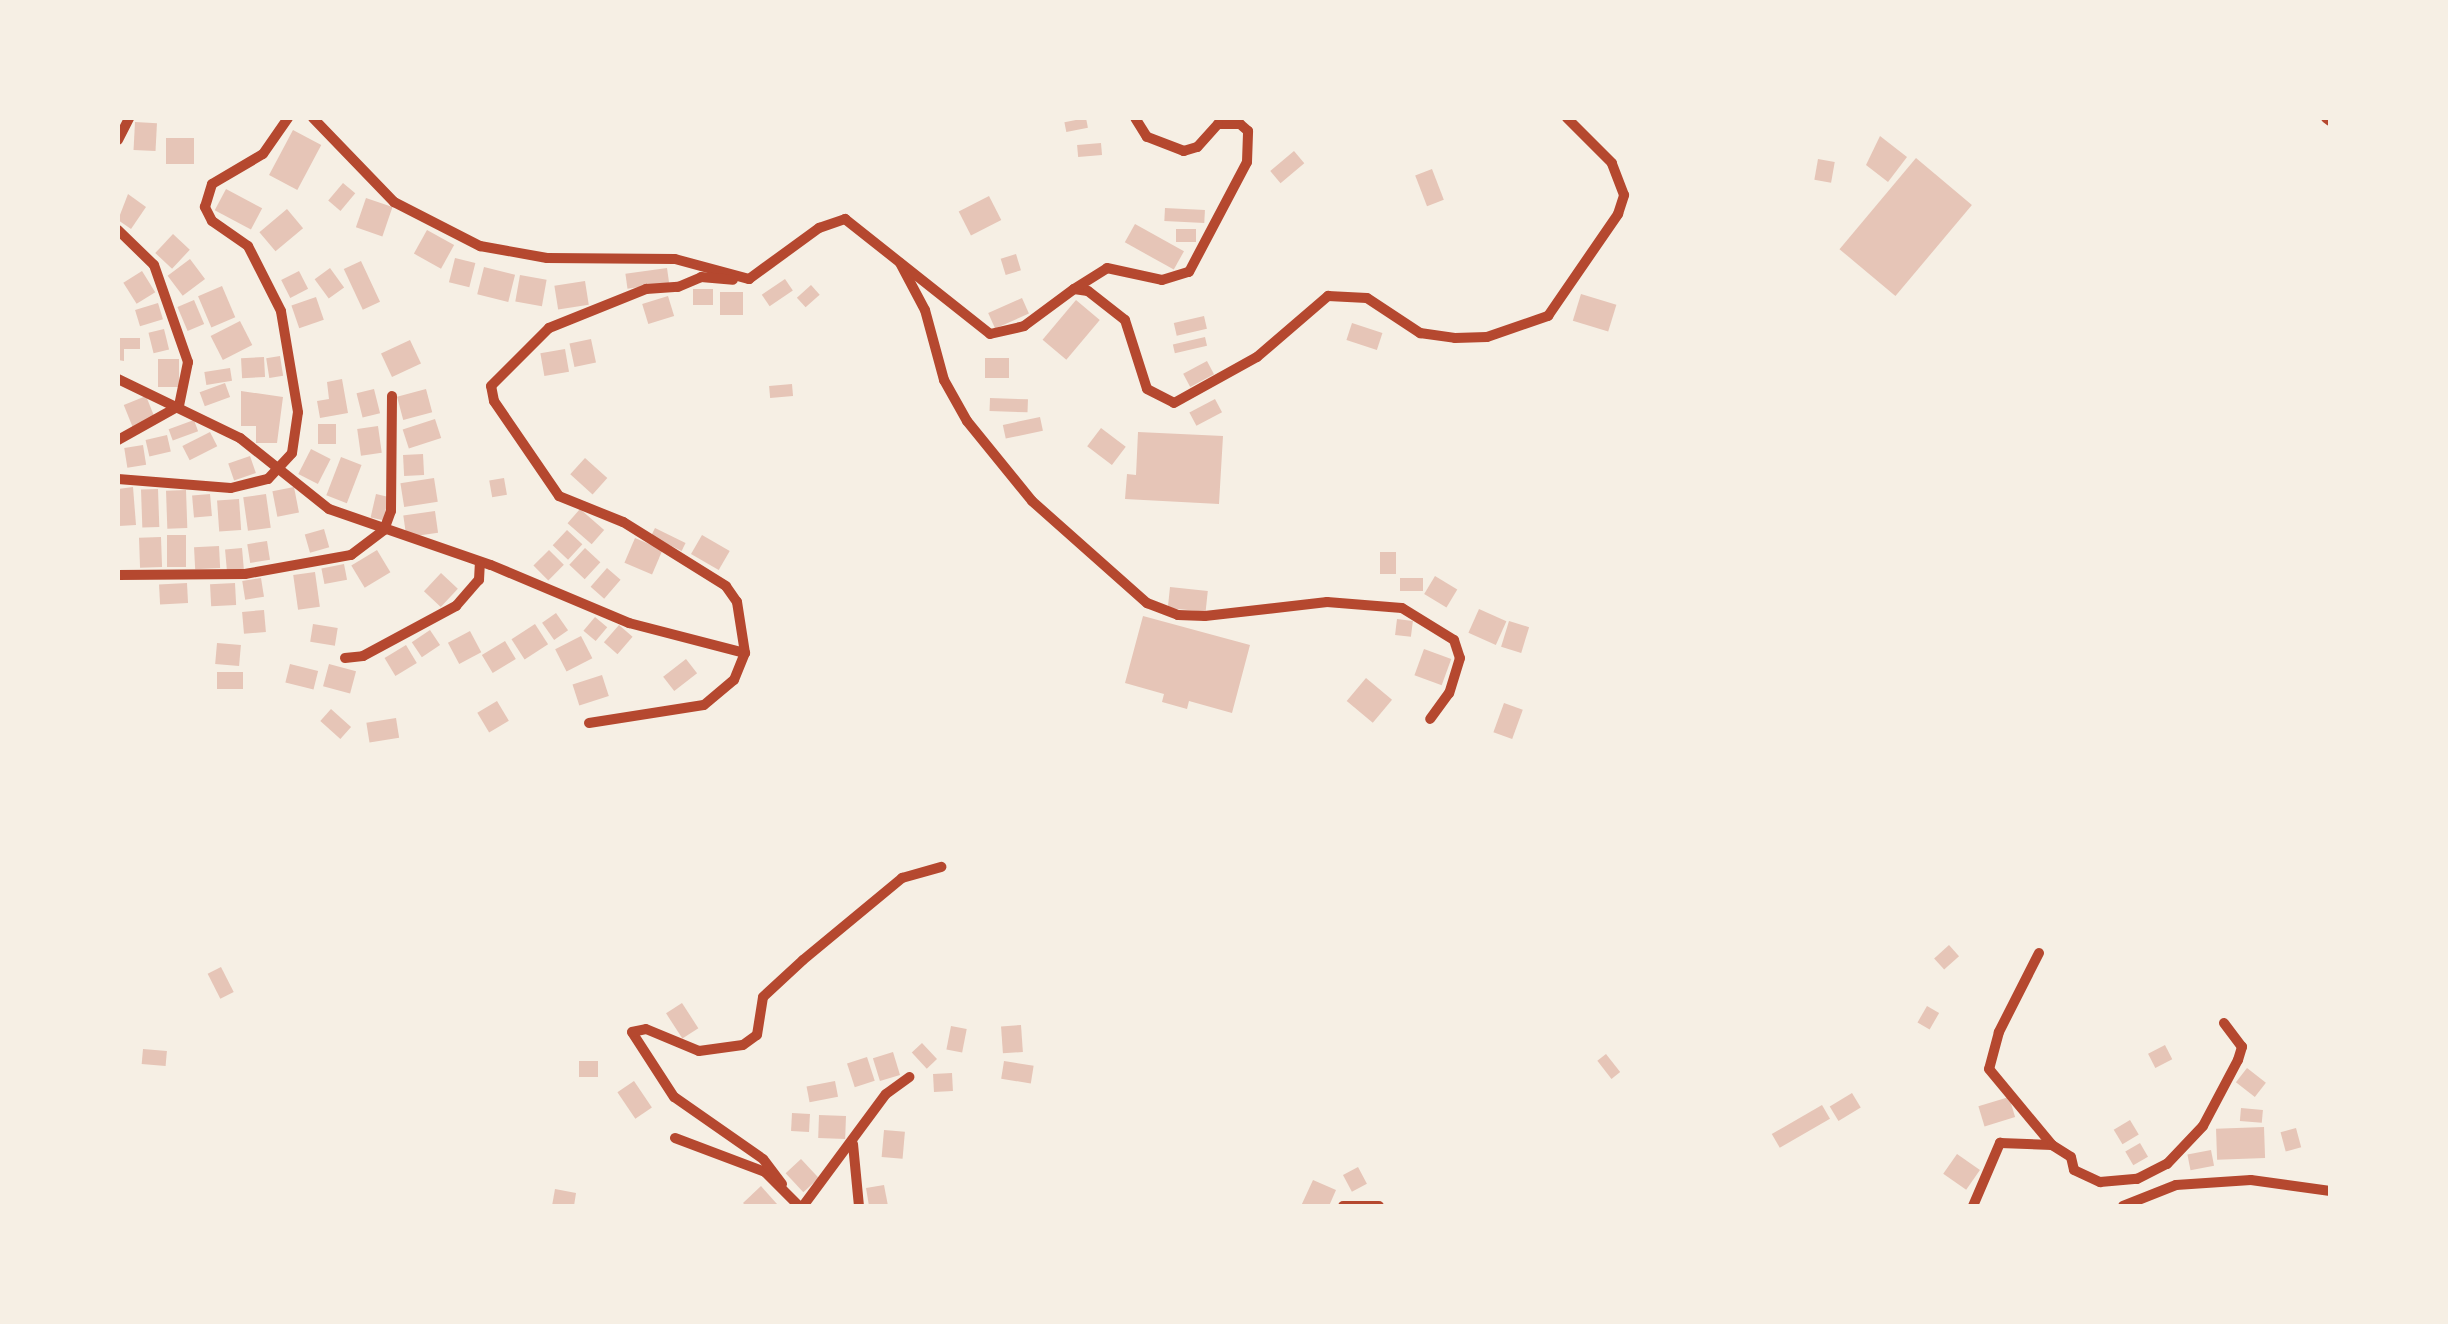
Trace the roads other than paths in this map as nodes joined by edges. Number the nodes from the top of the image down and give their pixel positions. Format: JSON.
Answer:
{"nodes":[{"id":1,"x":129,"y":118,"type":"edge"},
{"id":2,"x":288,"y":118,"type":"edge"},
{"id":3,"x":313,"y":118,"type":"edge"},
{"id":4,"x":1136,"y":118,"type":"edge"},
{"id":5,"x":1567,"y":118,"type":"edge"},
{"id":6,"x":118,"y":140,"type":"edge"},
{"id":7,"x":118,"y":230,"type":"edge"},
{"id":8,"x":897,"y":258,"type":"junction"},
{"id":9,"x":734,"y":280,"type":"junction"},
{"id":10,"x":1074,"y":288,"type":"junction"},
{"id":11,"x":118,"y":379,"type":"edge"},
{"id":12,"x":392,"y":396,"type":"dead end"},
{"id":13,"x":179,"y":406,"type":"junction"},
{"id":14,"x":118,"y":440,"type":"edge"},
{"id":15,"x":282,"y":470,"type":"junction"},
{"id":16,"x":118,"y":479,"type":"edge"},
{"id":17,"x":384,"y":530,"type":"junction"},
{"id":18,"x":480,"y":563,"type":"junction"},
{"id":19,"x":118,"y":575,"type":"edge"},
{"id":20,"x":745,"y":653,"type":"junction"},
{"id":21,"x":345,"y":658,"type":"dead end"},
{"id":22,"x":1430,"y":718,"type":"dead end"},
{"id":23,"x":590,"y":723,"type":"dead end"},
{"id":24,"x":941,"y":867,"type":"dead end"},
{"id":25,"x":2038,"y":952,"type":"dead end"},
{"id":26,"x":2224,"y":1023,"type":"dead end"},
{"id":27,"x":908,"y":1077,"type":"dead end"},
{"id":28,"x":675,"y":1138,"type":"dead end"},
{"id":29,"x":853,"y":1143,"type":"junction"},
{"id":30,"x":2052,"y":1145,"type":"junction"},
{"id":31,"x":782,"y":1184,"type":"junction"},
{"id":32,"x":2330,"y":1191,"type":"edge"},
{"id":33,"x":801,"y":1206,"type":"edge"},
{"id":34,"x":859,"y":1206,"type":"edge"},
{"id":35,"x":1343,"y":1206,"type":"edge"},
{"id":36,"x":1379,"y":1206,"type":"edge"},
{"id":37,"x":1973,"y":1206,"type":"edge"},
{"id":38,"x":2124,"y":1206,"type":"edge"}],
"edges":[{"from":1,"to":6,"type":"street"},
{"from":2,"to":15,"type":"street"},
{"from":3,"to":9,"type":"street"},
{"from":4,"to":10,"type":"street"},
{"from":5,"to":10,"type":"street"},
{"from":7,"to":13,"type":"street"},
{"from":8,"to":9,"type":"street"},
{"from":8,"to":10,"type":"street"},
{"from":8,"to":22,"type":"street"},
{"from":9,"to":20,"type":"street"},
{"from":11,"to":13,"type":"street"},
{"from":12,"to":17,"type":"street"},
{"from":13,"to":14,"type":"street"},
{"from":13,"to":15,"type":"street"},
{"from":15,"to":16,"type":"street"},
{"from":15,"to":17,"type":"street"},
{"from":17,"to":18,"type":"street"},
{"from":17,"to":19,"type":"street"},
{"from":18,"to":20,"type":"street"},
{"from":18,"to":21,"type":"street"},
{"from":20,"to":23,"type":"street"},
{"from":24,"to":31,"type":"street"},
{"from":25,"to":30,"type":"street"},
{"from":26,"to":30,"type":"street"},
{"from":27,"to":29,"type":"street"},
{"from":28,"to":31,"type":"street"},
{"from":29,"to":33,"type":"street"},
{"from":29,"to":34,"type":"street"},
{"from":30,"to":37,"type":"street"},
{"from":31,"to":33,"type":"street"},
{"from":32,"to":38,"type":"street"},
{"from":35,"to":36,"type":"street"}]}
